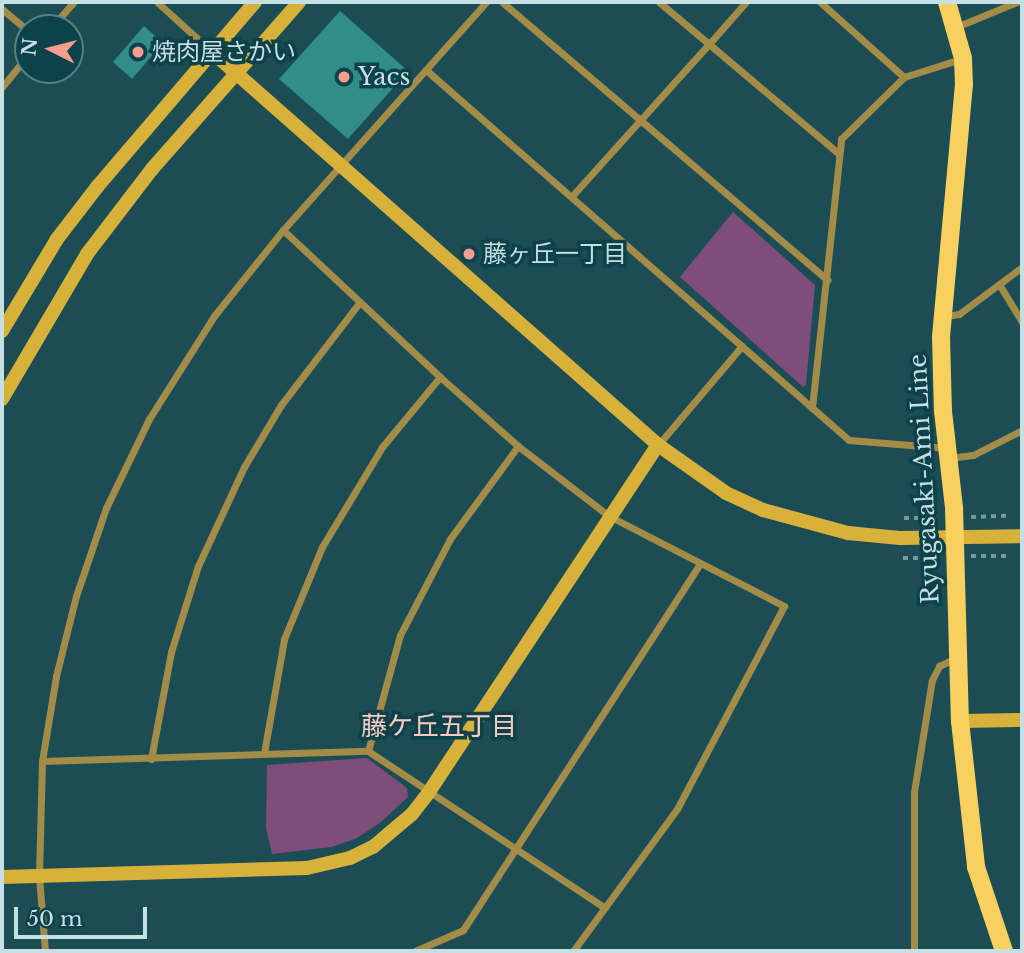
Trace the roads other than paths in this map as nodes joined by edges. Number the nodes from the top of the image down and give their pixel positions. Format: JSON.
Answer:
{"nodes":[{"id":1,"x":157,"y":2,"type":"edge"},
{"id":2,"x":255,"y":2,"type":"edge"},
{"id":3,"x":299,"y":2,"type":"edge"},
{"id":4,"x":486,"y":2,"type":"edge"},
{"id":5,"x":502,"y":2,"type":"edge"},
{"id":6,"x":659,"y":2,"type":"edge"},
{"id":7,"x":746,"y":2,"type":"edge"},
{"id":8,"x":820,"y":2,"type":"edge"},
{"id":9,"x":947,"y":2,"type":"edge"},
{"id":10,"x":1017,"y":2,"type":"edge"},
{"id":11,"x":956,"y":27,"type":"junction"},
{"id":12,"x":709,"y":44,"type":"junction"},
{"id":13,"x":211,"y":51,"type":"junction"},
{"id":14,"x":963,"y":58,"type":"junction"},
{"id":15,"x":426,"y":70,"type":"junction"},
{"id":16,"x":14,"y":72,"type":"edge"},
{"id":17,"x":235,"y":73,"type":"junction"},
{"id":18,"x":904,"y":77,"type":"junction"},
{"id":19,"x":2,"y":87,"type":"edge"},
{"id":20,"x":643,"y":121,"type":"junction"},
{"id":21,"x":839,"y":155,"type":"junction"},
{"id":22,"x":341,"y":165,"type":"junction"},
{"id":23,"x":572,"y":196,"type":"junction"},
{"id":24,"x":283,"y":230,"type":"junction"},
{"id":25,"x":1022,"y":267,"type":"edge"},
{"id":26,"x":827,"y":280,"type":"junction"},
{"id":27,"x":999,"y":284,"type":"junction"},
{"id":28,"x":359,"y":303,"type":"junction"},
{"id":29,"x":941,"y":317,"type":"junction"},
{"id":30,"x":1022,"y":322,"type":"edge"},
{"id":31,"x":2,"y":331,"type":"edge"},
{"id":32,"x":743,"y":346,"type":"junction"},
{"id":33,"x":440,"y":377,"type":"junction"},
{"id":34,"x":2,"y":399,"type":"edge"},
{"id":35,"x":813,"y":408,"type":"junction"},
{"id":36,"x":1022,"y":430,"type":"edge"},
{"id":37,"x":658,"y":445,"type":"junction"},
{"id":38,"x":518,"y":446,"type":"junction"},
{"id":39,"x":948,"y":453,"type":"junction"},
{"id":40,"x":609,"y":516,"type":"junction"},
{"id":41,"x":1022,"y":537,"type":"edge"},
{"id":42,"x":699,"y":565,"type":"junction"},
{"id":43,"x":957,"y":658,"type":"junction"},
{"id":44,"x":1022,"y":720,"type":"edge"},
{"id":45,"x":960,"y":721,"type":"junction"},
{"id":46,"x":368,"y":751,"type":"junction"},
{"id":47,"x":264,"y":753,"type":"junction"},
{"id":48,"x":151,"y":759,"type":"junction"},
{"id":49,"x":42,"y":761,"type":"junction"},
{"id":50,"x":429,"y":792,"type":"junction"},
{"id":51,"x":516,"y":850,"type":"junction"},
{"id":52,"x":39,"y":876,"type":"junction"},
{"id":53,"x":2,"y":877,"type":"edge"},
{"id":54,"x":605,"y":908,"type":"junction"},
{"id":55,"x":45,"y":951,"type":"edge"},
{"id":56,"x":415,"y":951,"type":"edge"},
{"id":57,"x":573,"y":951,"type":"edge"},
{"id":58,"x":915,"y":951,"type":"edge"},
{"id":59,"x":1004,"y":951,"type":"edge"}],
"edges":[{"from":1,"to":13,"type":"street"},
{"from":2,"to":13,"type":"street"},
{"from":3,"to":17,"type":"street"},
{"from":4,"to":15,"type":"street"},
{"from":5,"to":20,"type":"street"},
{"from":6,"to":12,"type":"street"},
{"from":7,"to":12,"type":"street"},
{"from":8,"to":18,"type":"street"},
{"from":9,"to":11,"type":"main road","name":"Ryugasaki-Ami Line"},
{"from":10,"to":11,"type":"street"},
{"from":11,"to":14,"type":"main road","name":"Ryugasaki-Ami Line"},
{"from":12,"to":20,"type":"street"},
{"from":12,"to":21,"type":"street"},
{"from":13,"to":17,"type":"street"},
{"from":13,"to":31,"type":"street"},
{"from":14,"to":18,"type":"street"},
{"from":14,"to":29,"type":"main road","name":"Ryugasaki-Ami Line"},
{"from":15,"to":22,"type":"street"},
{"from":15,"to":23,"type":"street"},
{"from":16,"to":19,"type":"street"},
{"from":17,"to":22,"type":"street"},
{"from":17,"to":34,"type":"street"},
{"from":18,"to":21,"type":"street"},
{"from":20,"to":23,"type":"street"},
{"from":20,"to":26,"type":"street"},
{"from":21,"to":26,"type":"street"},
{"from":22,"to":24,"type":"street"},
{"from":22,"to":37,"type":"street"},
{"from":23,"to":32,"type":"street"},
{"from":24,"to":28,"type":"street"},
{"from":24,"to":49,"type":"street"},
{"from":25,"to":27,"type":"street"},
{"from":26,"to":35,"type":"street"},
{"from":27,"to":29,"type":"street"},
{"from":27,"to":30,"type":"street"},
{"from":28,"to":33,"type":"street"},
{"from":28,"to":48,"type":"street"},
{"from":29,"to":39,"type":"main road","name":"Ryugasaki-Ami Line"},
{"from":32,"to":35,"type":"street"},
{"from":32,"to":37,"type":"street"},
{"from":33,"to":38,"type":"street"},
{"from":33,"to":47,"type":"street"},
{"from":35,"to":39,"type":"street"},
{"from":36,"to":39,"type":"street"},
{"from":37,"to":40,"type":"street"},
{"from":37,"to":41,"type":"street"},
{"from":38,"to":40,"type":"street"},
{"from":38,"to":46,"type":"street"},
{"from":39,"to":43,"type":"main road","name":"Ryugasaki-Ami Line"},
{"from":40,"to":42,"type":"street"},
{"from":40,"to":50,"type":"street"},
{"from":42,"to":51,"type":"street"},
{"from":42,"to":54,"type":"street"},
{"from":43,"to":45,"type":"main road","name":"Ryugasaki-Ami Line"},
{"from":43,"to":58,"type":"street"},
{"from":44,"to":45,"type":"street"},
{"from":45,"to":59,"type":"main road","name":"Ryugasaki-Ami Line"},
{"from":46,"to":47,"type":"street"},
{"from":46,"to":50,"type":"street"},
{"from":47,"to":48,"type":"street"},
{"from":48,"to":49,"type":"street"},
{"from":49,"to":52,"type":"street"},
{"from":50,"to":51,"type":"street"},
{"from":50,"to":52,"type":"street"},
{"from":51,"to":54,"type":"street"},
{"from":51,"to":56,"type":"street"},
{"from":52,"to":53,"type":"street"},
{"from":52,"to":55,"type":"street"},
{"from":54,"to":57,"type":"street"}]}
